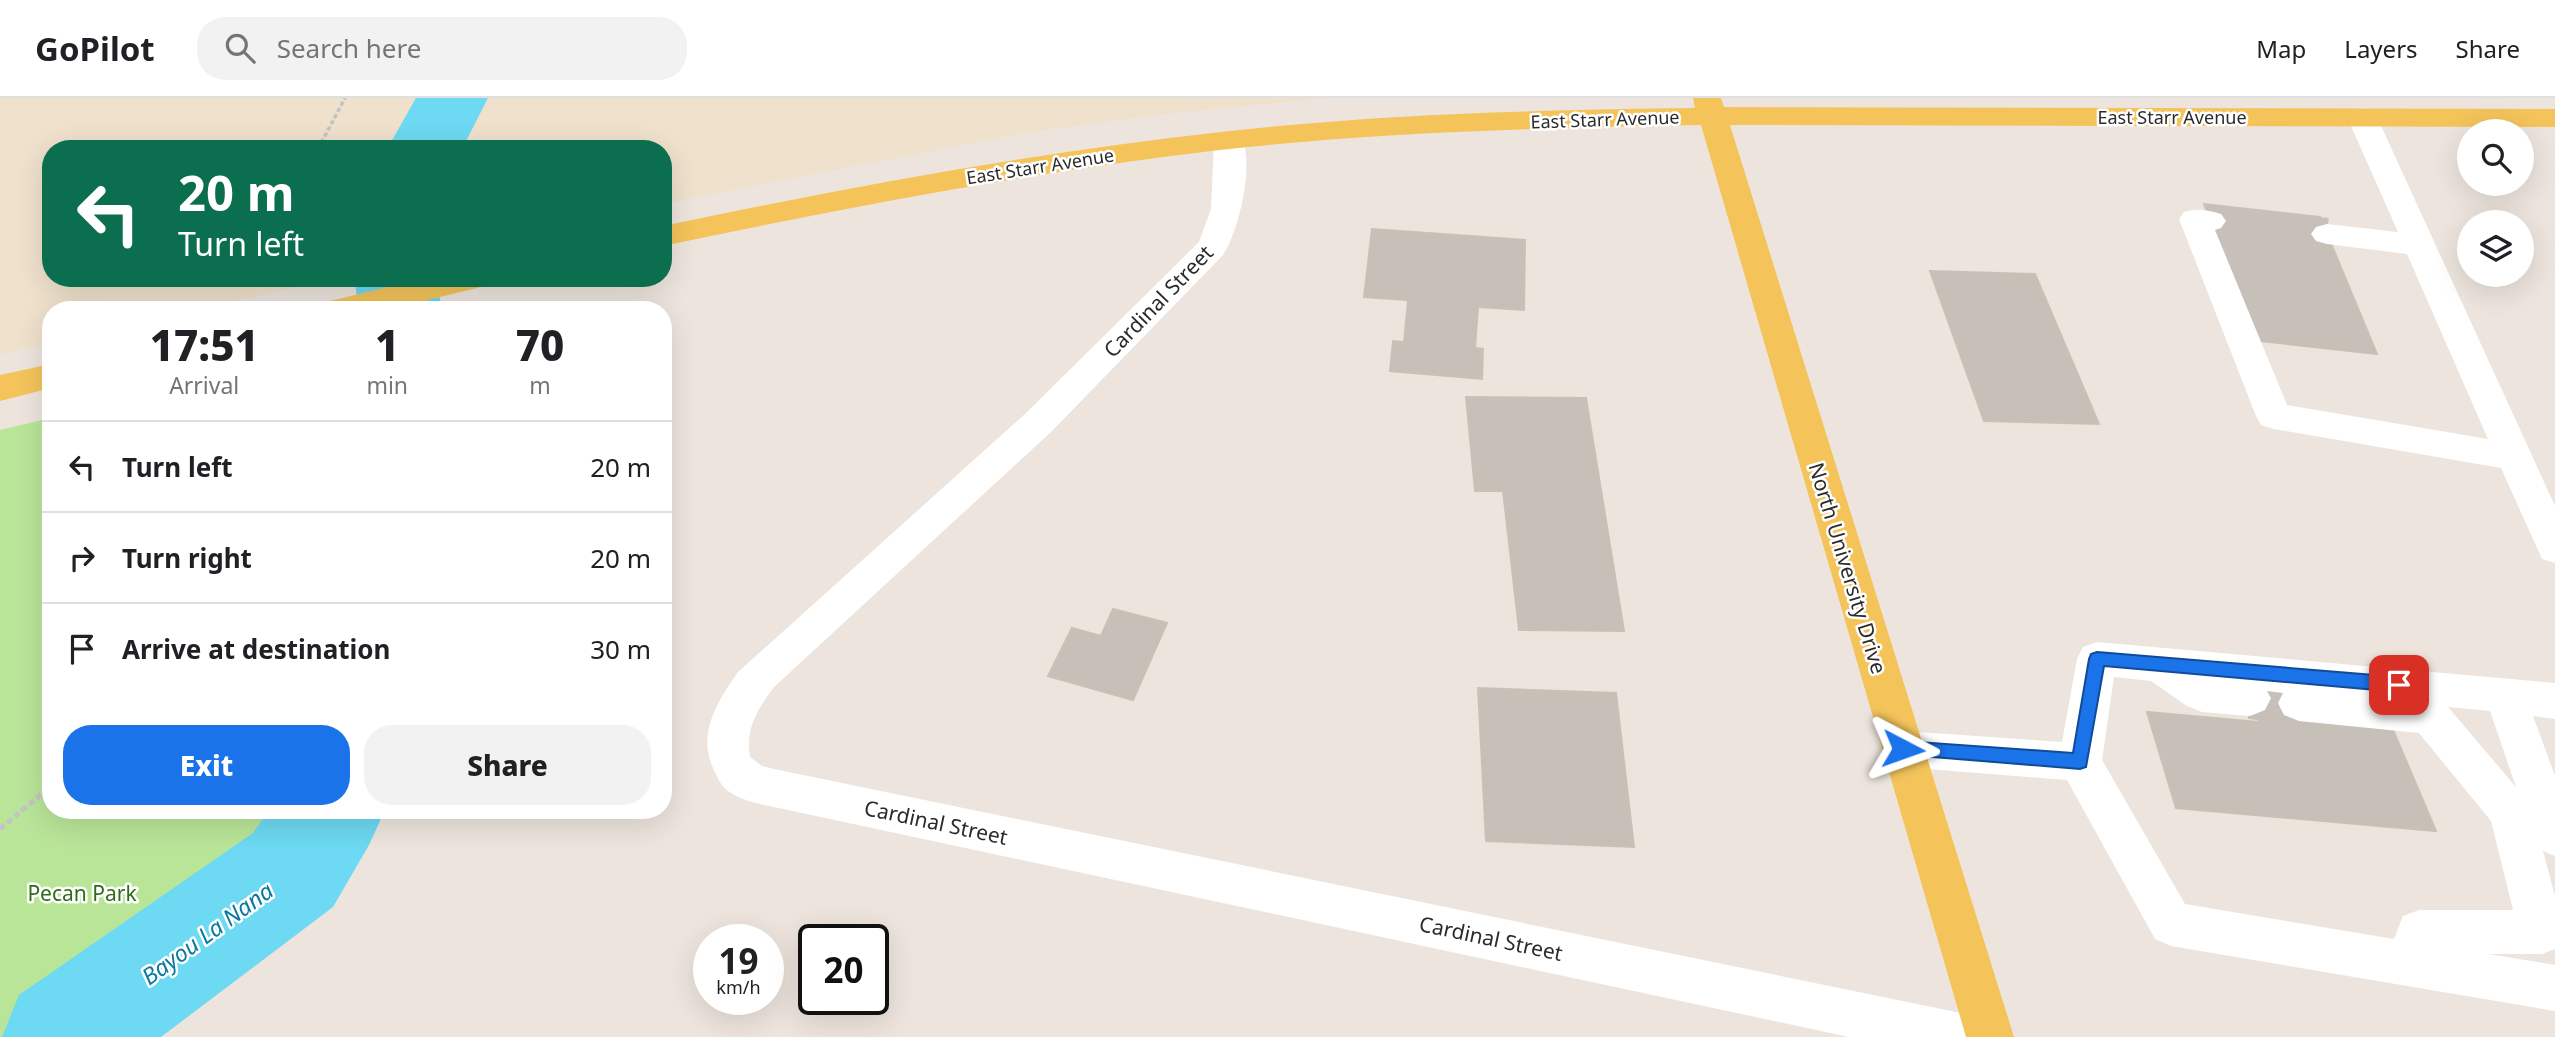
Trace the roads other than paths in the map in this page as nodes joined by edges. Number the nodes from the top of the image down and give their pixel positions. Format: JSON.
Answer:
{"nodes":[{"id":1,"x":1709,"y":107,"type":"edge"},
{"id":2,"x":2362,"y":117,"type":"junction"},
{"id":3,"x":2555,"y":118,"type":"edge"},
{"id":4,"x":1229,"y":141,"type":"junction"},
{"id":5,"x":2210,"y":221,"type":"dead end"},
{"id":6,"x":672,"y":234,"type":"edge"},
{"id":7,"x":2327,"y":234,"type":"tunnel mouth"},
{"id":8,"x":2419,"y":245,"type":"junction"},
{"id":9,"x":435,"y":287,"type":"edge"},
{"id":10,"x":376,"y":301,"type":"edge"},
{"id":11,"x":42,"y":378,"type":"edge"},
{"id":12,"x":0,"y":388,"type":"edge"},
{"id":13,"x":2514,"y":457,"type":"junction"},
{"id":14,"x":2555,"y":548,"type":"edge"},
{"id":15,"x":2158,"y":664,"type":"junction"},
{"id":16,"x":2505,"y":695,"type":"junction"},
{"id":17,"x":2250,"y":698,"type":"tunnel mouth"},
{"id":18,"x":2555,"y":701,"type":"edge"},
{"id":19,"x":2299,"y":703,"type":"tunnel mouth"},
{"id":20,"x":1903,"y":749,"type":"junction"},
{"id":21,"x":2080,"y":762,"type":"junction"},
{"id":22,"x":2555,"y":835,"type":"edge"},
{"id":23,"x":2410,"y":964,"type":"junction"},
{"id":24,"x":2555,"y":988,"type":"edge"},
{"id":25,"x":1961,"y":1037,"type":"edge"},
{"id":26,"x":1990,"y":1037,"type":"edge"}],
"edges":[{"from":1,"to":2,"type":"main road","name":"East Starr Avenue"},
{"from":1,"to":4,"type":"main road","name":"East Starr Avenue"},
{"from":1,"to":20,"type":"main road","name":"North University Drive"},
{"from":2,"to":3,"type":"main road","name":"East Starr Avenue"},
{"from":2,"to":8,"type":"street"},
{"from":4,"to":6,"type":"main road","name":"East Starr Avenue"},
{"from":4,"to":25,"type":"street","name":"Cardinal Street"},
{"from":5,"to":13,"type":"street"},
{"from":7,"to":8,"type":"street"},
{"from":8,"to":13,"type":"street"},
{"from":9,"to":10,"type":"main road"},
{"from":11,"to":12,"type":"main road"},
{"from":13,"to":14,"type":"street"},
{"from":15,"to":16,"type":"street"},
{"from":15,"to":17,"type":"street"},
{"from":15,"to":21,"type":"street"},
{"from":16,"to":18,"type":"street"},
{"from":16,"to":22,"type":"street"},
{"from":19,"to":23,"type":"street"},
{"from":20,"to":21,"type":"street"},
{"from":20,"to":26,"type":"main road","name":"North University Drive"},
{"from":21,"to":23,"type":"street"},
{"from":23,"to":24,"type":"street"}]}
